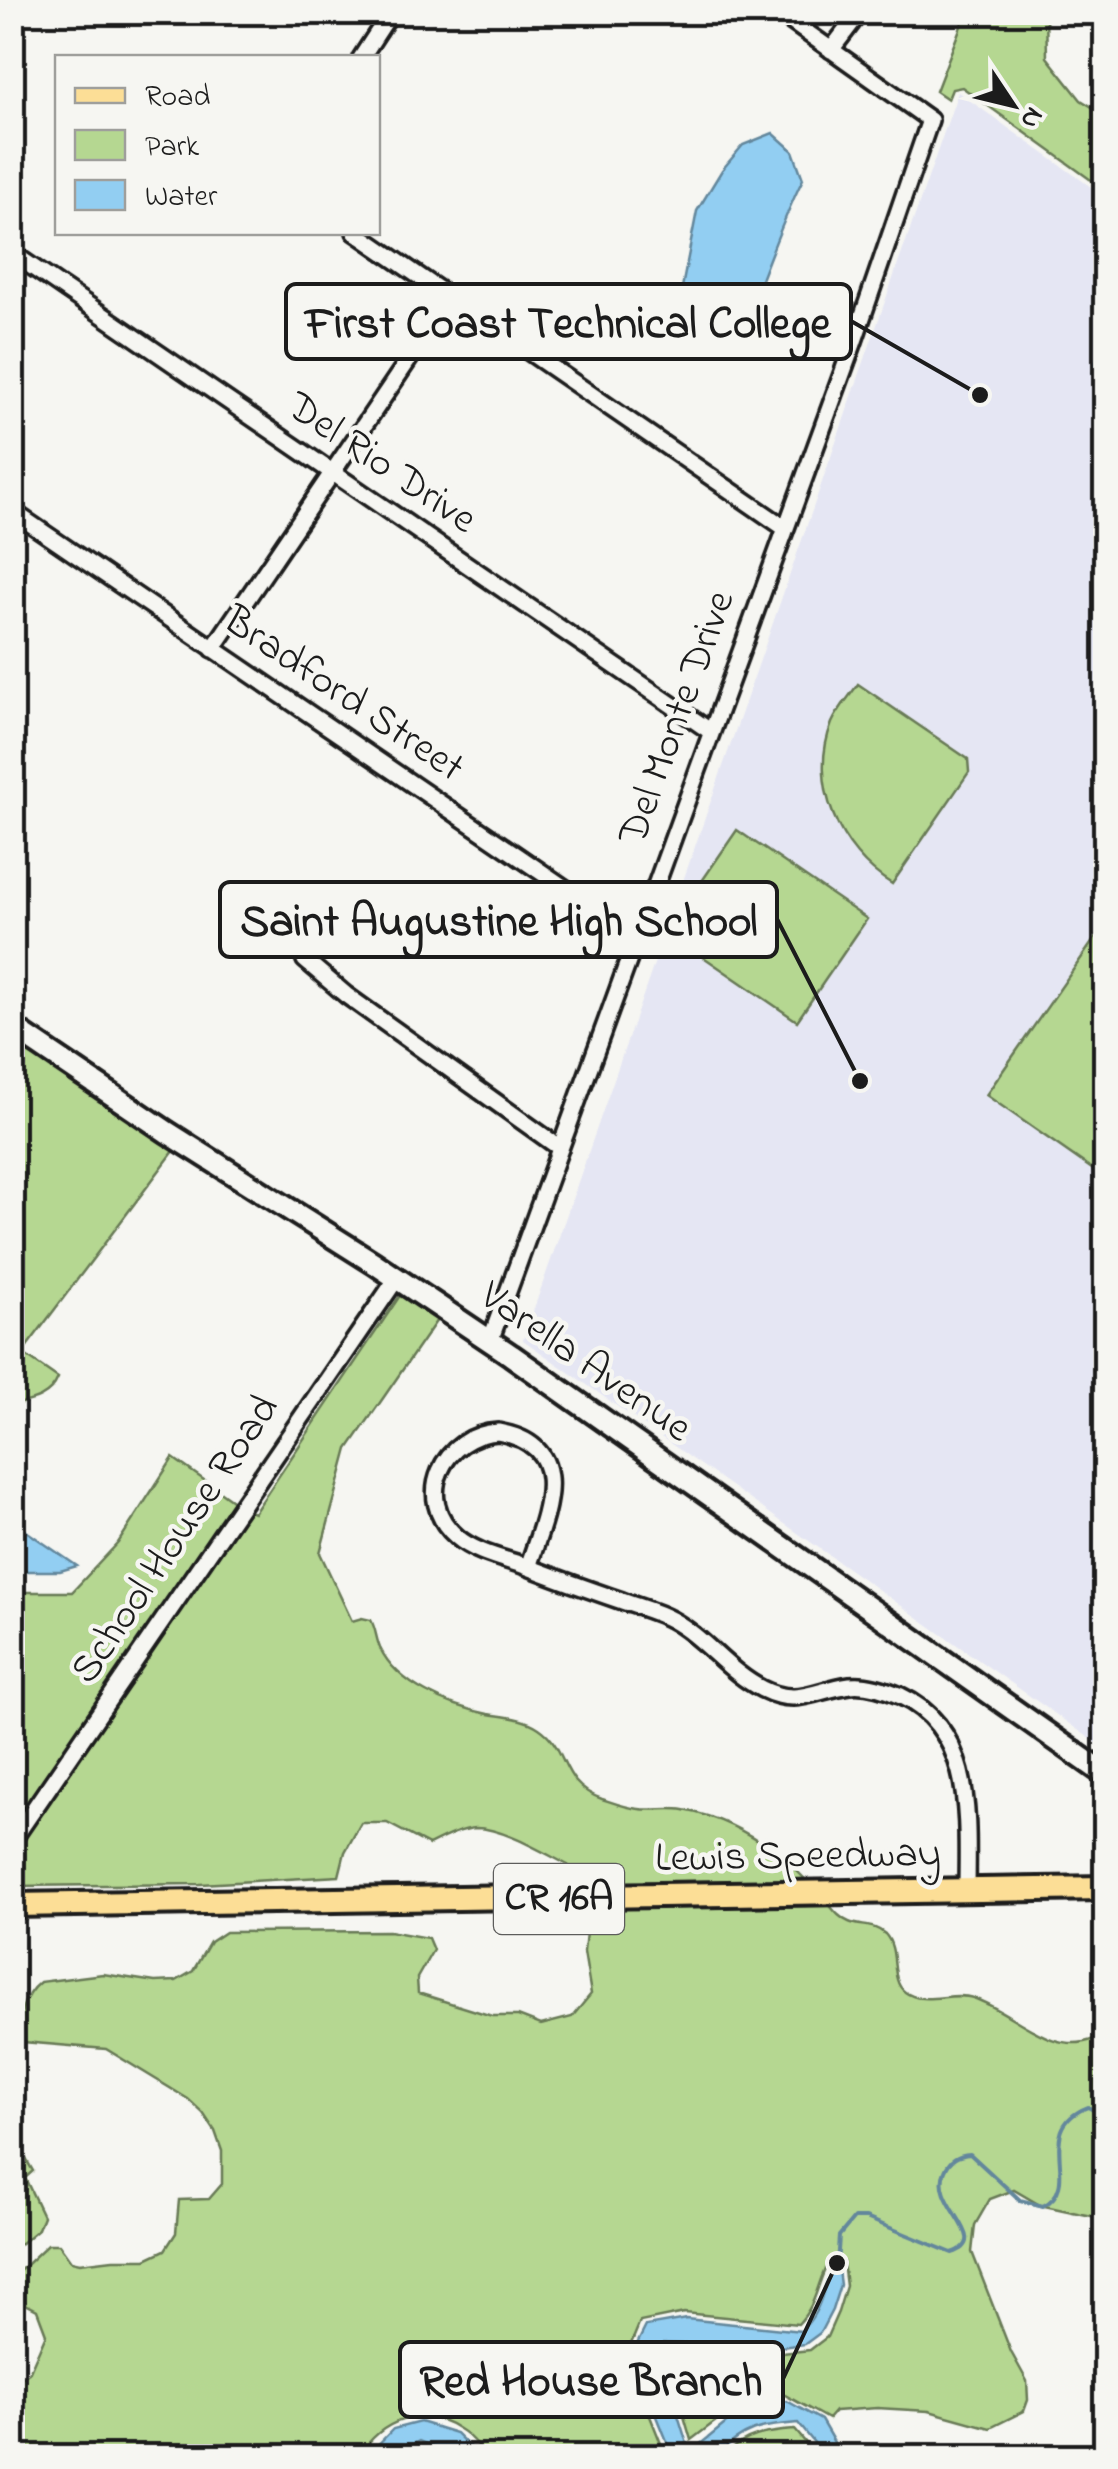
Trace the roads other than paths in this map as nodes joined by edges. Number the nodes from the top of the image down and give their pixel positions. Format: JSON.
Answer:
{"nodes":[{"id":1,"x":391,"y":12,"type":"edge"},
{"id":2,"x":778,"y":12,"type":"edge"},
{"id":3,"x":860,"y":12,"type":"edge"},
{"id":4,"x":832,"y":50,"type":"junction"},
{"id":5,"x":363,"y":55,"type":"edge"},
{"id":6,"x":359,"y":235,"type":"edge"},
{"id":7,"x":12,"y":253,"type":"edge"},
{"id":8,"x":449,"y":300,"type":"junction"},
{"id":9,"x":330,"y":473,"type":"junction"},
{"id":10,"x":12,"y":511,"type":"edge"},
{"id":11,"x":784,"y":528,"type":"junction"},
{"id":12,"x":213,"y":649,"type":"junction"},
{"id":13,"x":710,"y":731,"type":"junction"},
{"id":14,"x":305,"y":927,"type":"dead end"},
{"id":15,"x":636,"y":936,"type":"junction"},
{"id":16,"x":12,"y":1027,"type":"edge"},
{"id":17,"x":560,"y":1148,"type":"junction"},
{"id":18,"x":397,"y":1278,"type":"junction"},
{"id":19,"x":490,"y":1341,"type":"junction"},
{"id":20,"x":528,"y":1567,"type":"junction"},
{"id":21,"x":1106,"y":1775,"type":"edge"},
{"id":22,"x":12,"y":1841,"type":"edge"},
{"id":23,"x":1106,"y":1888,"type":"edge"},
{"id":24,"x":966,"y":1892,"type":"junction"},
{"id":25,"x":12,"y":1905,"type":"edge"}],
"edges":[{"from":1,"to":5,"type":"street"},
{"from":2,"to":4,"type":"street"},
{"from":3,"to":4,"type":"street"},
{"from":4,"to":11,"type":"street","name":"Del Monte Drive"},
{"from":6,"to":8,"type":"street"},
{"from":7,"to":9,"type":"street","name":"Del Rio Drive"},
{"from":8,"to":9,"type":"street"},
{"from":8,"to":11,"type":"street"},
{"from":9,"to":12,"type":"street"},
{"from":9,"to":13,"type":"street","name":"Del Rio Drive"},
{"from":10,"to":12,"type":"street","name":"Bradford Street"},
{"from":11,"to":13,"type":"street","name":"Del Monte Drive"},
{"from":12,"to":15,"type":"street","name":"Bradford Street"},
{"from":13,"to":15,"type":"street","name":"Del Monte Drive"},
{"from":14,"to":17,"type":"street"},
{"from":15,"to":17,"type":"street","name":"Del Monte Drive"},
{"from":16,"to":18,"type":"street","name":"Varella Avenue"},
{"from":17,"to":19,"type":"street","name":"Del Monte Drive"},
{"from":18,"to":19,"type":"street","name":"Varella Avenue"},
{"from":18,"to":22,"type":"street","name":"School House Road"},
{"from":19,"to":21,"type":"street","name":"Varella Avenue"},
{"from":20,"to":20,"type":"street"},
{"from":20,"to":24,"type":"street"},
{"from":23,"to":24,"type":"main road","name":"Lewis Speedway","number":"CR 16A"},
{"from":24,"to":25,"type":"main road","name":"Lewis Speedway","number":"CR 16A"}]}
